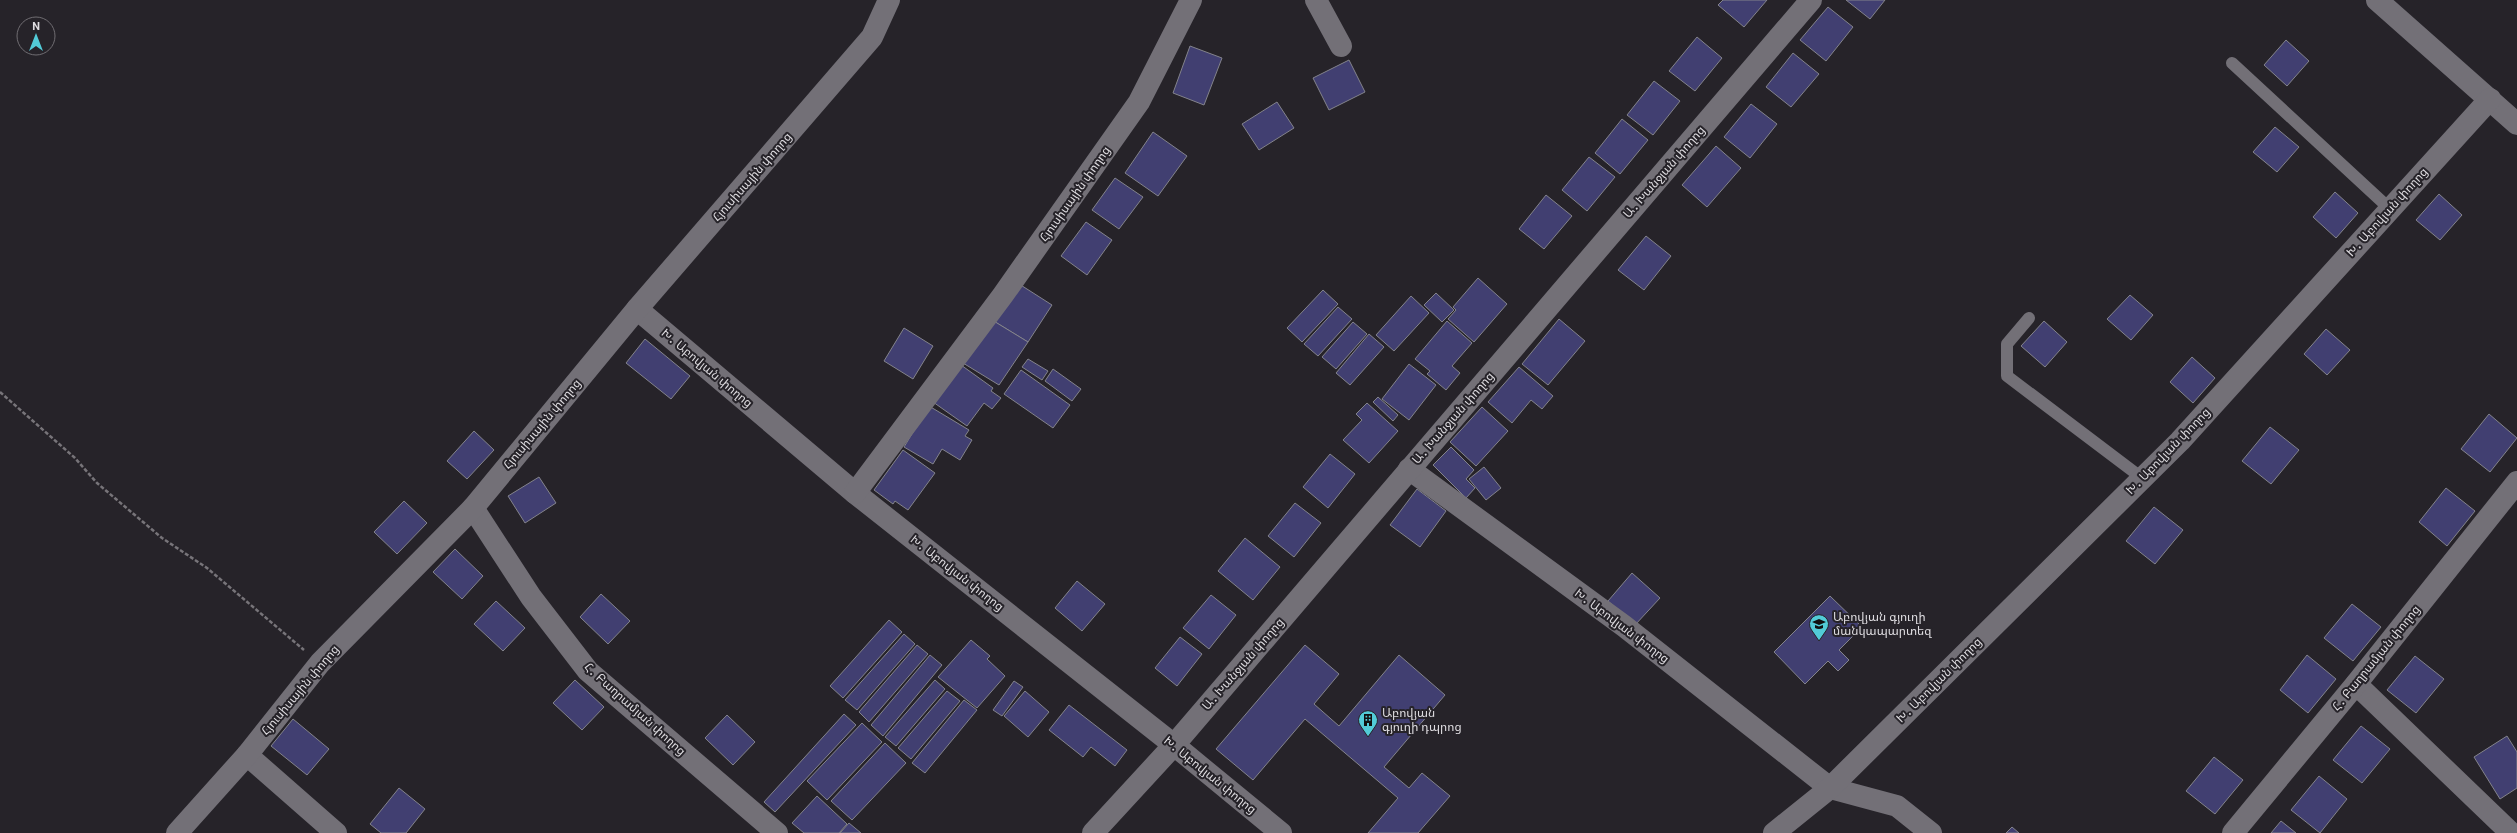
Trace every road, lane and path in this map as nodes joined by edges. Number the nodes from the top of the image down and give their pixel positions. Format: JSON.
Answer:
{"nodes":[{"id":1,"x":889,"y":0,"type":"edge"},
{"id":2,"x":1191,"y":0,"type":"edge"},
{"id":3,"x":1316,"y":0,"type":"edge"},
{"id":4,"x":1811,"y":0,"type":"edge"},
{"id":5,"x":2377,"y":0,"type":"edge"},
{"id":6,"x":1341,"y":46,"type":"dead end"},
{"id":7,"x":2232,"y":63,"type":"dead end"},
{"id":8,"x":2490,"y":99,"type":"junction"},
{"id":9,"x":2517,"y":124,"type":"edge"},
{"id":10,"x":2390,"y":209,"type":"junction"},
{"id":11,"x":637,"y":309,"type":"junction"},
{"id":12,"x":2029,"y":318,"type":"dead end"},
{"id":13,"x":0,"y":392,"type":"edge"},
{"id":14,"x":1409,"y":469,"type":"junction"},
{"id":15,"x":2142,"y":478,"type":"junction"},
{"id":16,"x":2517,"y":482,"type":"edge"},
{"id":17,"x":855,"y":493,"type":"junction"},
{"id":18,"x":474,"y":508,"type":"junction"},
{"id":19,"x":320,"y":663,"type":"junction"},
{"id":20,"x":2356,"y":684,"type":"junction"},
{"id":21,"x":1174,"y":744,"type":"junction"},
{"id":22,"x":247,"y":755,"type":"junction"},
{"id":23,"x":1830,"y":788,"type":"junction"},
{"id":24,"x":176,"y":833,"type":"edge"},
{"id":25,"x":336,"y":833,"type":"edge"},
{"id":26,"x":777,"y":833,"type":"edge"},
{"id":27,"x":1093,"y":833,"type":"edge"},
{"id":28,"x":1280,"y":833,"type":"edge"},
{"id":29,"x":1774,"y":833,"type":"edge"},
{"id":30,"x":1931,"y":833,"type":"edge"},
{"id":31,"x":2233,"y":833,"type":"edge"},
{"id":32,"x":2511,"y":833,"type":"edge"}],
"edges":[{"from":1,"to":11,"type":"street","name":"Հյուսիսային փողոց"},
{"from":2,"to":17,"type":"street","name":"Հյուսիսային փողոց"},
{"from":3,"to":6,"type":"street"},
{"from":4,"to":14,"type":"street","name":"Ա․ Խանջյան փողոց"},
{"from":5,"to":8,"type":"street"},
{"from":7,"to":10,"type":"lane"},
{"from":8,"to":9,"type":"street"},
{"from":8,"to":10,"type":"street","name":"Խ․ Աբովյան փողոց"},
{"from":10,"to":15,"type":"street","name":"Խ․ Աբովյան փողոց"},
{"from":11,"to":17,"type":"street","name":"Խ․ Աբովյան փողոց"},
{"from":11,"to":18,"type":"street","name":"Հյուսիսային փողոց"},
{"from":12,"to":15,"type":"lane"},
{"from":13,"to":19,"type":"path"},
{"from":14,"to":21,"type":"street","name":"Ա․ Խանջյան փողոց"},
{"from":14,"to":23,"type":"street","name":"Խ․ Աբովյան փողոց"},
{"from":15,"to":23,"type":"street","name":"Խ․ Աբովյան փողոց"},
{"from":16,"to":20,"type":"street","name":"Հ․ Բաղրամյան փողոց"},
{"from":17,"to":21,"type":"street","name":"Խ․ Աբովյան փողոց"},
{"from":18,"to":19,"type":"street","name":"Հյուսիսային փողոց"},
{"from":18,"to":26,"type":"street","name":"Հ․ Բաղրամյան փողոց"},
{"from":19,"to":22,"type":"street","name":"Հյուսիսային փողոց"},
{"from":20,"to":31,"type":"street","name":"Հ․ Բաղրամյան փողոց"},
{"from":20,"to":32,"type":"street"},
{"from":21,"to":27,"type":"street","name":"Ա․ Խանջյան փողոց"},
{"from":21,"to":28,"type":"street","name":"Խ․ Աբովյան փողոց"},
{"from":22,"to":24,"type":"street","name":"Հյուսիսային փողոց"},
{"from":22,"to":25,"type":"street"},
{"from":23,"to":29,"type":"street","name":"Խ․ Աբովյան փողոց"},
{"from":23,"to":30,"type":"street","name":"Խ․ Աբովյան փողոց"}]}
